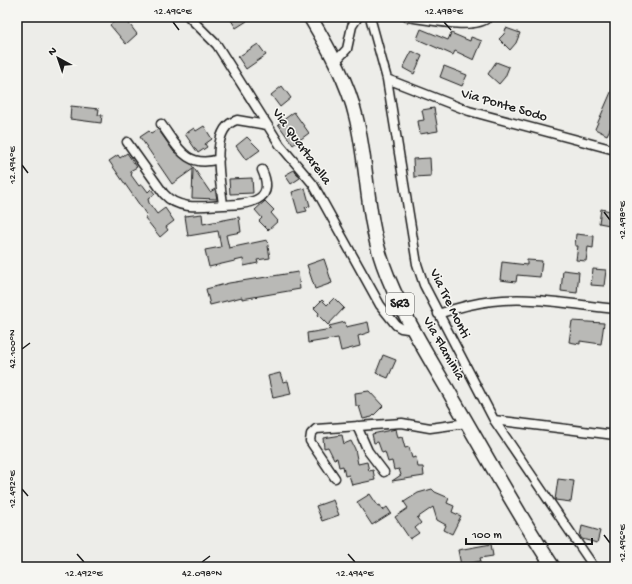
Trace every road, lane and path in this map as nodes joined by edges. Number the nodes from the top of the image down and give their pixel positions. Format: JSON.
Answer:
{"nodes":[{"id":1,"x":189,"y":17,"type":"edge"},
{"id":2,"x":310,"y":17,"type":"edge"},
{"id":3,"x":358,"y":17,"type":"edge"},
{"id":4,"x":370,"y":17,"type":"edge"},
{"id":5,"x":407,"y":17,"type":"edge"},
{"id":6,"x":489,"y":17,"type":"edge"},
{"id":7,"x":334,"y":64,"type":"junction"},
{"id":8,"x":387,"y":79,"type":"junction"},
{"id":9,"x":161,"y":124,"type":"dead end"},
{"id":10,"x":267,"y":125,"type":"junction"},
{"id":11,"x":127,"y":142,"type":"dead end"},
{"id":12,"x":615,"y":150,"type":"edge"},
{"id":13,"x":219,"y":158,"type":"junction"},
{"id":14,"x":262,"y":170,"type":"dead end"},
{"id":15,"x":223,"y":205,"type":"junction"},
{"id":16,"x":615,"y":309,"type":"edge"},
{"id":17,"x":438,"y":314,"type":"junction"},
{"id":18,"x":414,"y":330,"type":"junction"},
{"id":19,"x":494,"y":420,"type":"junction"},
{"id":20,"x":467,"y":423,"type":"junction"},
{"id":21,"x":356,"y":426,"type":"junction"},
{"id":22,"x":615,"y":435,"type":"edge"},
{"id":23,"x":384,"y":472,"type":"dead end"},
{"id":24,"x":335,"y":478,"type":"dead end"},
{"id":25,"x":553,"y":567,"type":"edge"},
{"id":26,"x":594,"y":567,"type":"edge"}],
"edges":[{"from":1,"to":10,"type":"street","name":"Via Quartarella"},
{"from":2,"to":7,"type":"main road","name":"Via Flaminia","number":"SR3"},
{"from":3,"to":7,"type":"street"},
{"from":4,"to":8,"type":"street","name":"Via Tre Monti"},
{"from":5,"to":6,"type":"street"},
{"from":7,"to":18,"type":"main road","name":"Via Flaminia","number":"SR3"},
{"from":8,"to":12,"type":"street","name":"Via Ponte Sodo"},
{"from":8,"to":17,"type":"street","name":"Via Tre Monti"},
{"from":9,"to":13,"type":"street"},
{"from":10,"to":13,"type":"street"},
{"from":10,"to":18,"type":"street","name":"Via Quartarella"},
{"from":11,"to":15,"type":"street"},
{"from":13,"to":15,"type":"street"},
{"from":14,"to":15,"type":"street"},
{"from":16,"to":17,"type":"street"},
{"from":17,"to":19,"type":"street","name":"Via Tre Monti"},
{"from":18,"to":20,"type":"main road","name":"Via Flaminia","number":"SR3"},
{"from":19,"to":22,"type":"street"},
{"from":19,"to":26,"type":"street","name":"Via Tre Monti"},
{"from":20,"to":21,"type":"street"},
{"from":20,"to":25,"type":"main road","name":"Via Flaminia","number":"SR3"},
{"from":21,"to":23,"type":"street"},
{"from":21,"to":24,"type":"street"}]}
